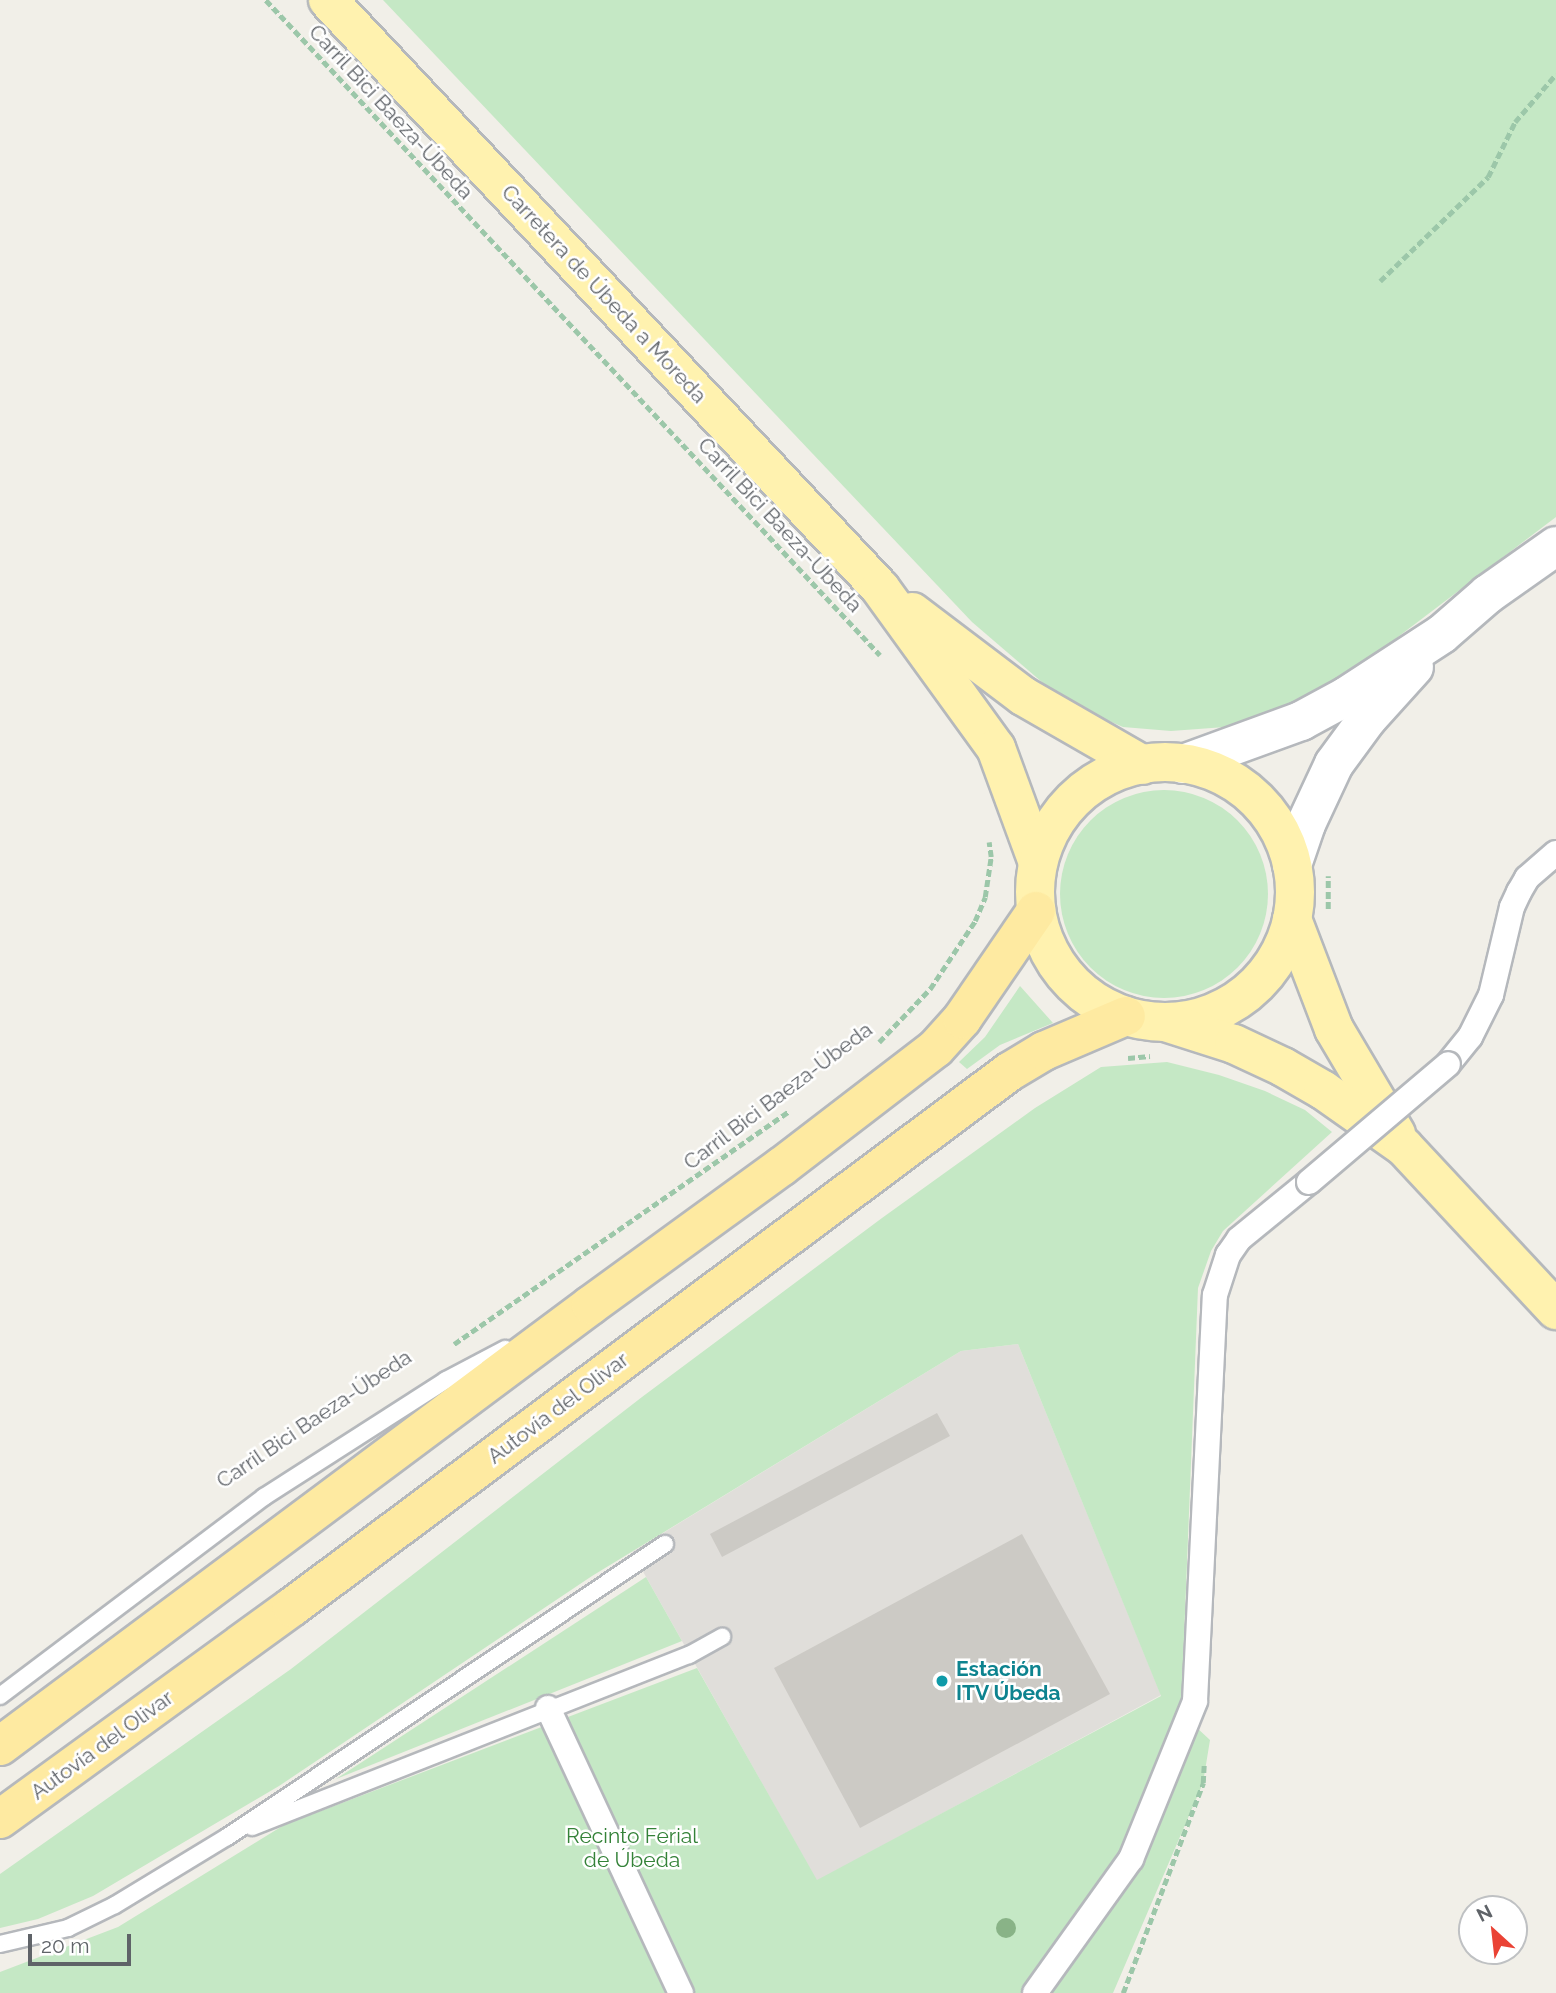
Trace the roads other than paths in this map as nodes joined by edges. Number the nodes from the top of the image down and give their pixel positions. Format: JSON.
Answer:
{"nodes":[{"id":1,"x":328,"y":0,"type":"edge"},
{"id":2,"x":1556,"y":546,"type":"edge"},
{"id":3,"x":880,"y":588,"type":"junction"},
{"id":4,"x":1442,"y":634,"type":"junction"},
{"id":5,"x":1183,"y":764,"type":"junction"},
{"id":6,"x":1143,"y":765,"type":"junction"},
{"id":7,"x":1556,"y":853,"type":"edge"},
{"id":8,"x":1038,"y":863,"type":"junction"},
{"id":9,"x":1310,"y":864,"type":"junction"},
{"id":10,"x":1036,"y":911,"type":"junction"},
{"id":11,"x":1310,"y":916,"type":"junction"},
{"id":12,"x":1126,"y":1016,"type":"junction"},
{"id":13,"x":1164,"y":1039,"type":"junction"},
{"id":14,"x":1404,"y":1147,"type":"junction"},
{"id":15,"x":591,"y":1305,"type":"junction"},
{"id":16,"x":1556,"y":1310,"type":"edge"},
{"id":17,"x":665,"y":1544,"type":"dead end"},
{"id":18,"x":722,"y":1637,"type":"dead end"},
{"id":19,"x":0,"y":1696,"type":"edge"},
{"id":20,"x":548,"y":1708,"type":"junction"},
{"id":21,"x":0,"y":1746,"type":"edge"},
{"id":22,"x":0,"y":1819,"type":"edge"},
{"id":23,"x":227,"y":1838,"type":"junction"},
{"id":24,"x":0,"y":1944,"type":"edge"},
{"id":25,"x":681,"y":1993,"type":"edge"},
{"id":26,"x":1035,"y":1993,"type":"edge"}],
"edges":[{"from":1,"to":3,"type":"main road","name":"Carretera de Úbeda a Moreda"},
{"from":2,"to":4,"type":"street"},
{"from":3,"to":6,"type":"main road","name":"Carretera de Úbeda a Moreda"},
{"from":3,"to":8,"type":"main road","name":"Carretera de Úbeda a Moreda"},
{"from":4,"to":5,"type":"street"},
{"from":4,"to":9,"type":"street"},
{"from":5,"to":6,"type":"main road"},
{"from":5,"to":9,"type":"main road"},
{"from":6,"to":8,"type":"main road"},
{"from":7,"to":26,"type":"street","bridge":true},
{"from":8,"to":10,"type":"main road"},
{"from":9,"to":11,"type":"main road"},
{"from":10,"to":12,"type":"main road"},
{"from":10,"to":15,"type":"highway"},
{"from":11,"to":13,"type":"main road"},
{"from":11,"to":14,"type":"main road"},
{"from":12,"to":13,"type":"main road"},
{"from":12,"to":22,"type":"highway","name":"Autovía del Olivar"},
{"from":13,"to":14,"type":"main road"},
{"from":14,"to":16,"type":"main road"},
{"from":15,"to":19,"type":"lane"},
{"from":15,"to":21,"type":"highway"},
{"from":17,"to":23,"type":"lane"},
{"from":18,"to":20,"type":"lane"},
{"from":20,"to":23,"type":"lane"},
{"from":20,"to":25,"type":"street"},
{"from":23,"to":24,"type":"lane"}]}
